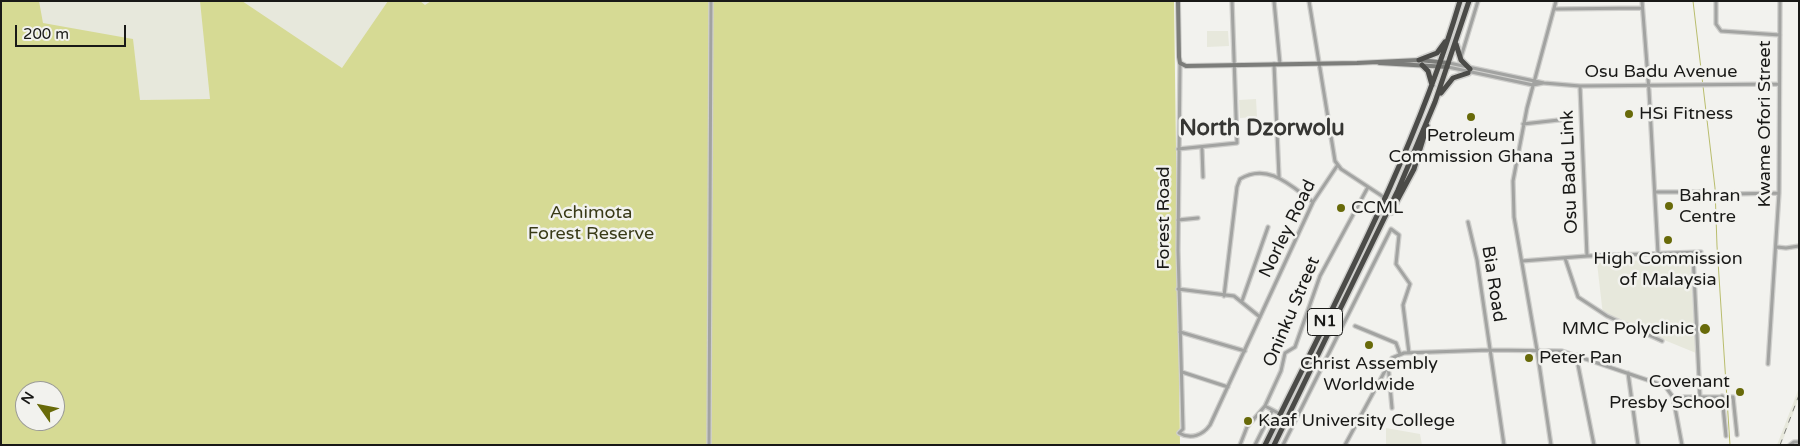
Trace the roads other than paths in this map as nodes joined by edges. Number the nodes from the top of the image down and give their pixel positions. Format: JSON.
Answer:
{"nodes":[{"id":1,"x":711,"y":1,"type":"edge"},
{"id":2,"x":1178,"y":1,"type":"edge"},
{"id":3,"x":1232,"y":1,"type":"edge"},
{"id":4,"x":1274,"y":1,"type":"edge"},
{"id":5,"x":1309,"y":1,"type":"edge"},
{"id":6,"x":1459,"y":1,"type":"edge"},
{"id":7,"x":1468,"y":1,"type":"edge"},
{"id":8,"x":1478,"y":1,"type":"edge"},
{"id":9,"x":1556,"y":1,"type":"edge"},
{"id":10,"x":1642,"y":1,"type":"edge"},
{"id":11,"x":1716,"y":1,"type":"edge"},
{"id":12,"x":1780,"y":1,"type":"edge"},
{"id":13,"x":1642,"y":8,"type":"junction"},
{"id":14,"x":1554,"y":9,"type":"junction"},
{"id":15,"x":1450,"y":33,"type":"junction"},
{"id":16,"x":1780,"y":35,"type":"junction"},
{"id":17,"x":1456,"y":41,"type":"junction"},
{"id":18,"x":1461,"y":60,"type":"junction"},
{"id":19,"x":1180,"y":63,"type":"junction"},
{"id":20,"x":1420,"y":63,"type":"junction"},
{"id":21,"x":1274,"y":64,"type":"junction"},
{"id":22,"x":1280,"y":64,"type":"junction"},
{"id":23,"x":1319,"y":64,"type":"junction"},
{"id":24,"x":1441,"y":64,"type":"junction"},
{"id":25,"x":1449,"y":65,"type":"junction"},
{"id":26,"x":1234,"y":67,"type":"junction"},
{"id":27,"x":1469,"y":71,"type":"junction"},
{"id":28,"x":1534,"y":79,"type":"junction"},
{"id":29,"x":1544,"y":83,"type":"junction"},
{"id":30,"x":1779,"y":84,"type":"junction"},
{"id":31,"x":1432,"y":85,"type":"junction"},
{"id":32,"x":1533,"y":85,"type":"junction"},
{"id":33,"x":1580,"y":86,"type":"junction"},
{"id":34,"x":1648,"y":86,"type":"junction"},
{"id":35,"x":1435,"y":102,"type":"junction"},
{"id":36,"x":1568,"y":119,"type":"dead end"},
{"id":37,"x":1523,"y":124,"type":"junction"},
{"id":38,"x":1202,"y":148,"type":"junction"},
{"id":39,"x":1178,"y":150,"type":"junction"},
{"id":40,"x":1337,"y":166,"type":"junction"},
{"id":41,"x":1203,"y":177,"type":"dead end"},
{"id":42,"x":1279,"y":177,"type":"junction"},
{"id":43,"x":1368,"y":187,"type":"junction"},
{"id":44,"x":1656,"y":192,"type":"junction"},
{"id":45,"x":1702,"y":192,"type":"dead end"},
{"id":46,"x":1779,"y":193,"type":"junction"},
{"id":47,"x":1732,"y":194,"type":"dead end"},
{"id":48,"x":1385,"y":199,"type":"junction"},
{"id":49,"x":1313,"y":202,"type":"junction"},
{"id":50,"x":1198,"y":218,"type":"dead end"},
{"id":51,"x":1178,"y":220,"type":"junction"},
{"id":52,"x":1468,"y":222,"type":"dead end"},
{"id":53,"x":1268,"y":227,"type":"dead end"},
{"id":54,"x":1777,"y":246,"type":"junction"},
{"id":55,"x":1799,"y":246,"type":"edge"},
{"id":56,"x":1701,"y":252,"type":"dead end"},
{"id":57,"x":1658,"y":253,"type":"junction"},
{"id":58,"x":1692,"y":254,"type":"junction"},
{"id":59,"x":1587,"y":256,"type":"junction"},
{"id":60,"x":1565,"y":258,"type":"junction"},
{"id":61,"x":1522,"y":261,"type":"junction"},
{"id":62,"x":1178,"y":289,"type":"junction"},
{"id":63,"x":1224,"y":296,"type":"junction"},
{"id":64,"x":1242,"y":301,"type":"junction"},
{"id":65,"x":1260,"y":317,"type":"junction"},
{"id":66,"x":1355,"y":326,"type":"dead end"},
{"id":67,"x":1180,"y":332,"type":"junction"},
{"id":68,"x":1662,"y":341,"type":"dead end"},
{"id":69,"x":1489,"y":350,"type":"junction"},
{"id":70,"x":1537,"y":350,"type":"junction"},
{"id":71,"x":1245,"y":351,"type":"junction"},
{"id":72,"x":1409,"y":353,"type":"junction"},
{"id":73,"x":1400,"y":354,"type":"junction"},
{"id":74,"x":1576,"y":356,"type":"junction"},
{"id":75,"x":1388,"y":364,"type":"junction"},
{"id":76,"x":1768,"y":364,"type":"dead end"},
{"id":77,"x":1182,"y":372,"type":"junction"},
{"id":78,"x":1628,"y":373,"type":"junction"},
{"id":79,"x":1228,"y":387,"type":"junction"},
{"id":80,"x":1724,"y":396,"type":"junction"},
{"id":81,"x":1673,"y":397,"type":"junction"},
{"id":82,"x":1700,"y":398,"type":"junction"},
{"id":83,"x":1265,"y":406,"type":"junction"},
{"id":84,"x":1392,"y":408,"type":"dead end"},
{"id":85,"x":1272,"y":410,"type":"junction"},
{"id":86,"x":1280,"y":414,"type":"junction"},
{"id":87,"x":1179,"y":433,"type":"joint"},
{"id":88,"x":1737,"y":435,"type":"dead end"},
{"id":89,"x":1726,"y":436,"type":"dead end"},
{"id":90,"x":1799,"y":442,"type":"edge"},
{"id":91,"x":709,"y":445,"type":"edge"},
{"id":92,"x":1240,"y":445,"type":"edge"},
{"id":93,"x":1255,"y":445,"type":"edge"},
{"id":94,"x":1265,"y":445,"type":"edge"},
{"id":95,"x":1274,"y":445,"type":"edge"},
{"id":96,"x":1283,"y":445,"type":"edge"},
{"id":97,"x":1345,"y":445,"type":"edge"},
{"id":98,"x":1504,"y":445,"type":"edge"},
{"id":99,"x":1550,"y":445,"type":"edge"},
{"id":100,"x":1594,"y":445,"type":"edge"},
{"id":101,"x":1638,"y":445,"type":"edge"},
{"id":102,"x":1682,"y":445,"type":"edge"},
{"id":103,"x":1790,"y":445,"type":"edge"}],
"edges":[{"from":1,"to":91,"type":"street"},
{"from":2,"to":19,"type":"main road","name":"Forest Road"},
{"from":3,"to":26,"type":"street"},
{"from":4,"to":22,"type":"street"},
{"from":5,"to":23,"type":"street","name":"Norley Road"},
{"from":6,"to":15,"type":"highway","number":"N1"},
{"from":7,"to":17,"type":"highway"},
{"from":8,"to":18,"type":"street"},
{"from":9,"to":14,"type":"street"},
{"from":10,"to":13,"type":"street"},
{"from":11,"to":16,"type":"street"},
{"from":12,"to":16,"type":"street","name":"Kwame Ofori Street"},
{"from":13,"to":14,"type":"street"},
{"from":13,"to":34,"type":"street"},
{"from":14,"to":28,"type":"street"},
{"from":15,"to":20,"type":"highway"},
{"from":15,"to":24,"type":"highway","number":"N1"},
{"from":16,"to":30,"type":"street","name":"Kwame Ofori Street"},
{"from":17,"to":18,"type":"highway"},
{"from":17,"to":25,"type":"highway"},
{"from":18,"to":27,"type":"highway"},
{"from":19,"to":26,"type":"main road"},
{"from":19,"to":39,"type":"street","name":"Forest Road"},
{"from":20,"to":23,"type":"main road"},
{"from":20,"to":24,"type":"main road"},
{"from":20,"to":31,"type":"highway"},
{"from":21,"to":22,"type":"main road"},
{"from":21,"to":26,"type":"main road"},
{"from":21,"to":42,"type":"street"},
{"from":22,"to":23,"type":"main road"},
{"from":23,"to":40,"type":"street","name":"Norley Road"},
{"from":24,"to":25,"type":"main road"},
{"from":24,"to":31,"type":"highway","number":"N1"},
{"from":25,"to":27,"type":"street","name":"Osu Badu Avenue"},
{"from":25,"to":35,"type":"highway"},
{"from":26,"to":38,"type":"street"},
{"from":27,"to":28,"type":"street","name":"Osu Badu Avenue"},
{"from":27,"to":32,"type":"street","name":"Osu Badu Avenue"},
{"from":27,"to":35,"type":"highway"},
{"from":28,"to":29,"type":"street","name":"Osu Badu Avenue"},
{"from":28,"to":32,"type":"street"},
{"from":29,"to":32,"type":"street","name":"Osu Badu Avenue"},
{"from":29,"to":33,"type":"street","name":"Osu Badu Avenue"},
{"from":30,"to":34,"type":"street","name":"Osu Badu Avenue"},
{"from":30,"to":46,"type":"street","name":"Kwame Ofori Street"},
{"from":31,"to":48,"type":"highway","number":"N1"},
{"from":32,"to":37,"type":"street"},
{"from":33,"to":34,"type":"street","name":"Osu Badu Avenue"},
{"from":33,"to":59,"type":"street","name":"Osu Badu Link"},
{"from":34,"to":44,"type":"street"},
{"from":35,"to":95,"type":"highway","number":"N1"},
{"from":36,"to":37,"type":"street"},
{"from":37,"to":61,"type":"street"},
{"from":38,"to":39,"type":"street"},
{"from":38,"to":41,"type":"street"},
{"from":39,"to":51,"type":"street","name":"Forest Road"},
{"from":40,"to":43,"type":"street"},
{"from":40,"to":49,"type":"street","name":"Norley Road"},
{"from":42,"to":49,"type":"street"},
{"from":42,"to":63,"type":"street"},
{"from":43,"to":48,"type":"street"},
{"from":43,"to":83,"type":"street","name":"Oninku Street"},
{"from":44,"to":45,"type":"street"},
{"from":44,"to":57,"type":"street"},
{"from":46,"to":47,"type":"street"},
{"from":46,"to":54,"type":"street","name":"Kwame Ofori Street"},
{"from":48,"to":86,"type":"highway","number":"N1"},
{"from":49,"to":65,"type":"street","name":"Norley Road"},
{"from":50,"to":51,"type":"street"},
{"from":51,"to":62,"type":"street","name":"Forest Road"},
{"from":52,"to":69,"type":"street","name":"Bia Road"},
{"from":53,"to":64,"type":"street"},
{"from":54,"to":55,"type":"street"},
{"from":54,"to":76,"type":"street","name":"Kwame Ofori Street"},
{"from":56,"to":58,"type":"street"},
{"from":57,"to":58,"type":"street"},
{"from":57,"to":59,"type":"street"},
{"from":58,"to":82,"type":"street"},
{"from":59,"to":60,"type":"street"},
{"from":60,"to":61,"type":"street"},
{"from":60,"to":68,"type":"street"},
{"from":61,"to":70,"type":"street"},
{"from":62,"to":63,"type":"street"},
{"from":62,"to":67,"type":"street","name":"Forest Road"},
{"from":63,"to":64,"type":"street"},
{"from":64,"to":65,"type":"street"},
{"from":65,"to":71,"type":"street","name":"Norley Road"},
{"from":66,"to":73,"type":"street"},
{"from":67,"to":71,"type":"street"},
{"from":67,"to":77,"type":"street","name":"Forest Road"},
{"from":69,"to":70,"type":"street"},
{"from":69,"to":72,"type":"street"},
{"from":69,"to":98,"type":"street","name":"Bia Road"},
{"from":70,"to":74,"type":"street"},
{"from":70,"to":99,"type":"street"},
{"from":71,"to":79,"type":"street","name":"Norley Road"},
{"from":72,"to":73,"type":"street"},
{"from":72,"to":96,"type":"street"},
{"from":73,"to":75,"type":"street"},
{"from":74,"to":78,"type":"street"},
{"from":74,"to":100,"type":"street"},
{"from":75,"to":84,"type":"street"},
{"from":75,"to":97,"type":"street"},
{"from":77,"to":79,"type":"street"},
{"from":77,"to":87,"type":"street","name":"Forest Road"},
{"from":78,"to":81,"type":"street"},
{"from":78,"to":101,"type":"street"},
{"from":79,"to":87,"type":"street","name":"Norley Road"},
{"from":80,"to":82,"type":"street"},
{"from":80,"to":88,"type":"street"},
{"from":80,"to":89,"type":"street"},
{"from":81,"to":82,"type":"street"},
{"from":81,"to":102,"type":"street"},
{"from":83,"to":85,"type":"street"},
{"from":83,"to":92,"type":"street","name":"Oninku Street"},
{"from":85,"to":86,"type":"street"},
{"from":85,"to":93,"type":"street"},
{"from":86,"to":94,"type":"highway","number":"N1"},
{"from":90,"to":103,"type":"street"}]}
